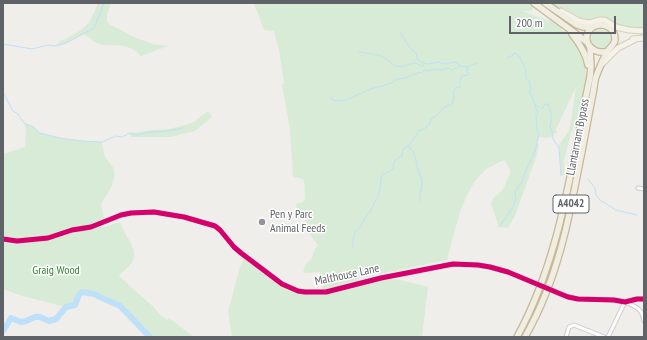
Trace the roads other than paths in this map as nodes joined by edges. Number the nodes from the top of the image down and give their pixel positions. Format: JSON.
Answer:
{"nodes":[{"id":1,"x":534,"y":3,"type":"edge"},
{"id":2,"x":545,"y":3,"type":"edge"},
{"id":3,"x":552,"y":8,"type":"junction"},
{"id":4,"x":566,"y":26,"type":"junction"},
{"id":5,"x":593,"y":27,"type":"junction"},
{"id":6,"x":612,"y":30,"type":"junction"},
{"id":7,"x":644,"y":31,"type":"edge"},
{"id":8,"x":644,"y":38,"type":"edge"},
{"id":9,"x":636,"y":39,"type":"junction"},
{"id":10,"x":587,"y":42,"type":"junction"},
{"id":11,"x":612,"y":46,"type":"junction"},
{"id":12,"x":590,"y":48,"type":"junction"},
{"id":13,"x":608,"y":51,"type":"junction"},
{"id":14,"x":601,"y":66,"type":"junction"},
{"id":15,"x":590,"y":77,"type":"junction"},
{"id":16,"x":638,"y":188,"type":"dead end"},
{"id":17,"x":644,"y":189,"type":"edge"},
{"id":18,"x":3,"y":239,"type":"edge"},
{"id":19,"x":644,"y":299,"type":"edge"},
{"id":20,"x":625,"y":302,"type":"junction"},
{"id":21,"x":644,"y":321,"type":"edge"},
{"id":22,"x":517,"y":337,"type":"edge"},
{"id":23,"x":525,"y":337,"type":"edge"},
{"id":24,"x":566,"y":337,"type":"edge"},
{"id":25,"x":603,"y":337,"type":"edge"},
{"id":26,"x":608,"y":337,"type":"edge"}],
"edges":[{"from":1,"to":4,"type":"highway","number":"A4042"},
{"from":2,"to":3,"type":"highway"},
{"from":3,"to":5,"type":"highway"},
{"from":3,"to":7,"type":"main road"},
{"from":4,"to":10,"type":"highway","number":"A4042"},
{"from":4,"to":15,"type":"highway","number":"A4042"},
{"from":5,"to":6,"type":"highway"},
{"from":5,"to":10,"type":"highway"},
{"from":6,"to":7,"type":"main road"},
{"from":6,"to":11,"type":"highway"},
{"from":8,"to":9,"type":"main road"},
{"from":9,"to":11,"type":"main road"},
{"from":9,"to":14,"type":"main road"},
{"from":10,"to":12,"type":"highway"},
{"from":11,"to":13,"type":"highway"},
{"from":12,"to":13,"type":"highway"},
{"from":12,"to":15,"type":"highway","name":"Llantarnam Bypass","number":"A4042"},
{"from":13,"to":14,"type":"highway","name":"Llantarnam Bypass","number":"A4042"},
{"from":14,"to":23,"type":"highway","name":"Llantarnam Bypass","number":"A4042"},
{"from":15,"to":22,"type":"highway","name":"Llantarnam Bypass","number":"A4042"},
{"from":16,"to":17,"type":"street"},
{"from":18,"to":20,"type":"street","name":"Malthouse Lane","bridge":true},
{"from":19,"to":20,"type":"street","name":"Malthouse Lane"},
{"from":20,"to":21,"type":"street"},
{"from":20,"to":26,"type":"street"},
{"from":24,"to":25,"type":"street"}]}
